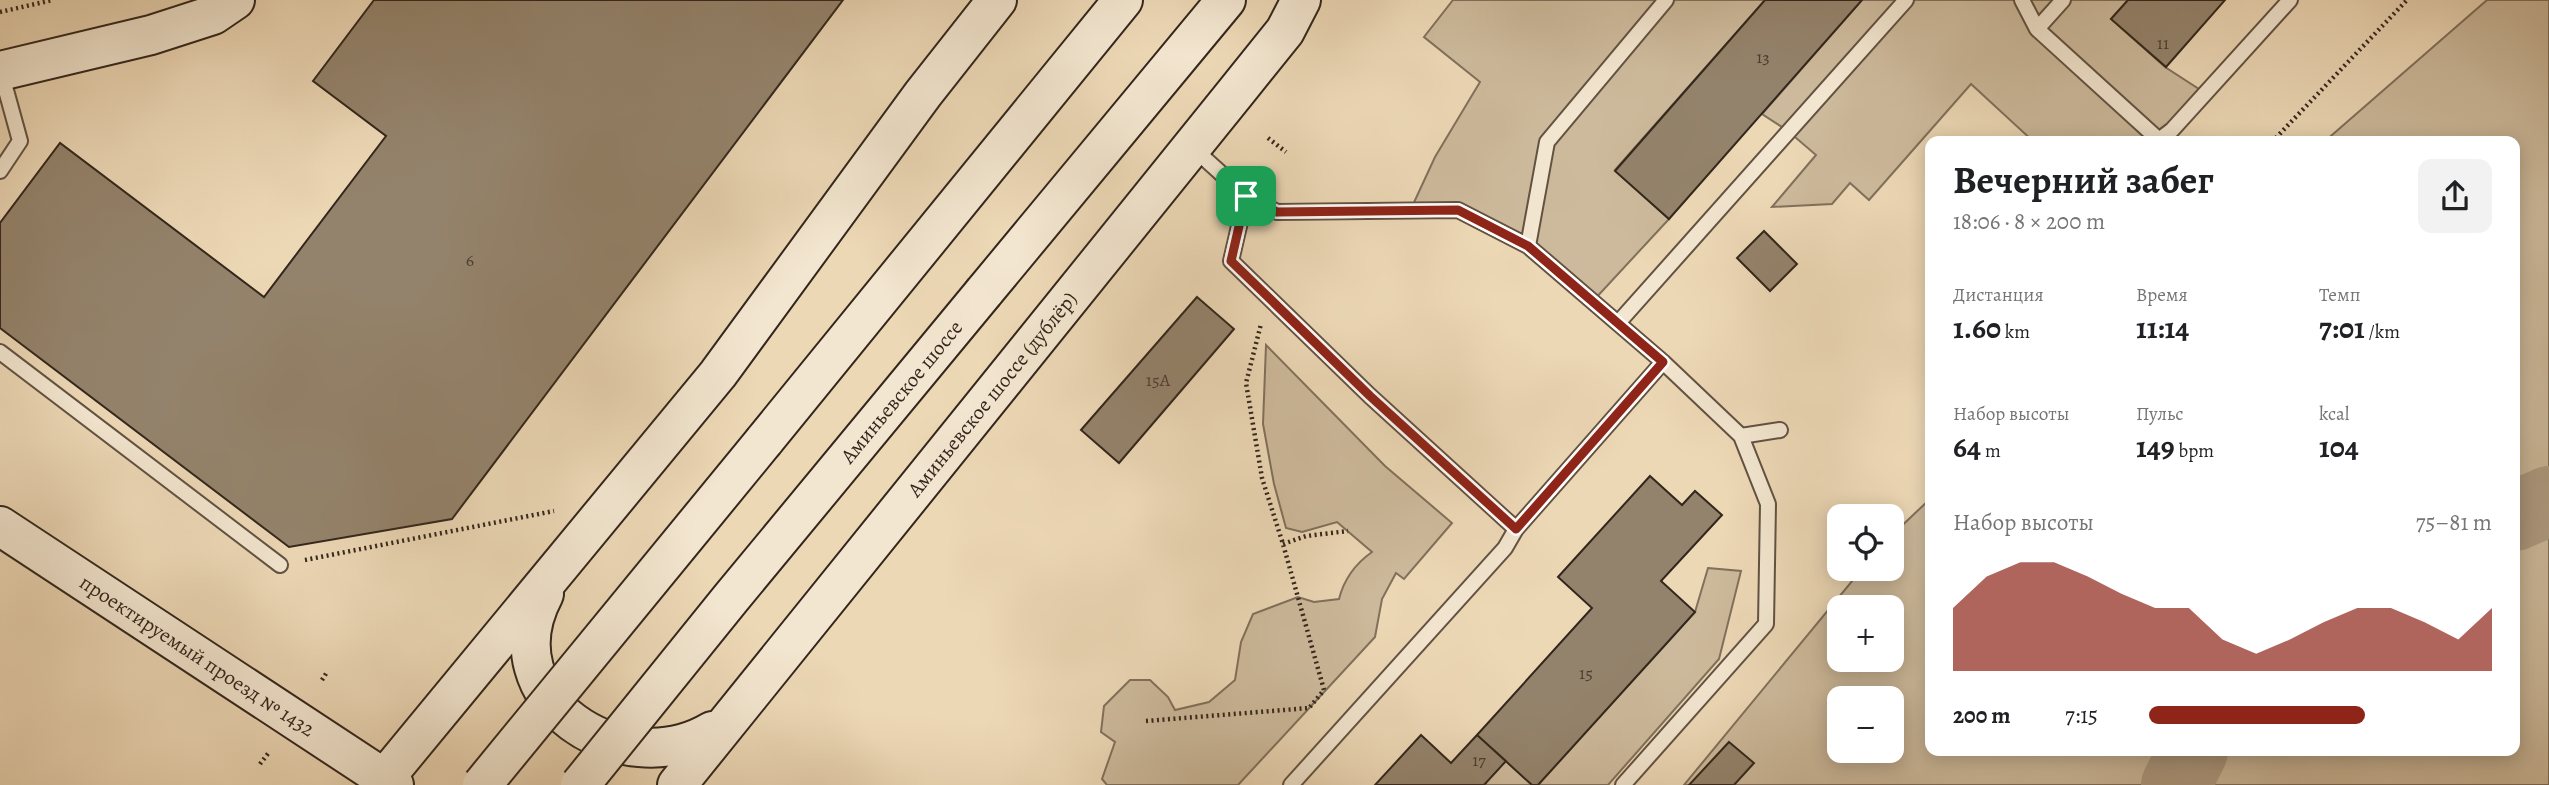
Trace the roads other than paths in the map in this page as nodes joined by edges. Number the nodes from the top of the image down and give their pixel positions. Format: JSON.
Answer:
{"nodes":[{"id":1,"x":235,"y":0,"type":"edge"},
{"id":2,"x":997,"y":0,"type":"edge"},
{"id":3,"x":1123,"y":0,"type":"edge"},
{"id":4,"x":1226,"y":0,"type":"edge"},
{"id":5,"x":1315,"y":0,"type":"edge"},
{"id":6,"x":1665,"y":0,"type":"edge"},
{"id":7,"x":1906,"y":0,"type":"edge"},
{"id":8,"x":2022,"y":0,"type":"edge"},
{"id":9,"x":2063,"y":0,"type":"edge"},
{"id":10,"x":2290,"y":0,"type":"edge"},
{"id":11,"x":1293,"y":15,"type":"edge"},
{"id":12,"x":2037,"y":29,"type":"junction"},
{"id":13,"x":0,"y":71,"type":"edge"},
{"id":14,"x":2155,"y":136,"type":"edge"},
{"id":15,"x":2165,"y":136,"type":"edge"},
{"id":16,"x":1192,"y":147,"type":"junction"},
{"id":17,"x":0,"y":171,"type":"edge"},
{"id":18,"x":1246,"y":196,"type":"junction"},
{"id":19,"x":1528,"y":246,"type":"junction"},
{"id":20,"x":1618,"y":323,"type":"junction"},
{"id":21,"x":0,"y":352,"type":"edge"},
{"id":22,"x":1663,"y":362,"type":"junction"},
{"id":23,"x":1780,"y":430,"type":"dead end"},
{"id":24,"x":1741,"y":436,"type":"junction"},
{"id":25,"x":0,"y":526,"type":"edge"},
{"id":26,"x":1516,"y":529,"type":"junction"},
{"id":27,"x":280,"y":565,"type":"road end"},
{"id":28,"x":557,"y":571,"type":"junction"},
{"id":29,"x":732,"y":715,"type":"junction"},
{"id":30,"x":386,"y":783,"type":"edge"},
{"id":31,"x":482,"y":785,"type":"edge"},
{"id":32,"x":580,"y":785,"type":"edge"},
{"id":33,"x":677,"y":785,"type":"edge"},
{"id":34,"x":1290,"y":785,"type":"edge"},
{"id":35,"x":1623,"y":785,"type":"edge"}],
"edges":[{"from":1,"to":13,"type":"main road"},
{"from":2,"to":28,"type":"main road"},
{"from":3,"to":31,"type":"main road","bridge":true},
{"from":4,"to":32,"type":"main road","name":"Аминьевское шоссе","bridge":true},
{"from":5,"to":11,"type":"lane"},
{"from":6,"to":19,"type":"lane"},
{"from":7,"to":20,"type":"lane"},
{"from":8,"to":12,"type":"lane"},
{"from":9,"to":12,"type":"lane"},
{"from":10,"to":15,"type":"lane"},
{"from":11,"to":16,"type":"main road","name":"Аминьевское шоссе (дублёр)"},
{"from":12,"to":14,"type":"lane"},
{"from":13,"to":17,"type":"lane"},
{"from":16,"to":18,"type":"lane"},
{"from":16,"to":29,"type":"main road","name":"Аминьевское шоссе (дублёр)"},
{"from":18,"to":19,"type":"lane"},
{"from":18,"to":26,"type":"lane"},
{"from":19,"to":20,"type":"lane"},
{"from":20,"to":22,"type":"lane"},
{"from":21,"to":27,"type":"lane"},
{"from":22,"to":24,"type":"lane"},
{"from":22,"to":26,"type":"lane"},
{"from":23,"to":24,"type":"lane"},
{"from":24,"to":35,"type":"lane"},
{"from":25,"to":30,"type":"main road","name":"проектируемый проезд № 1432"},
{"from":26,"to":34,"type":"lane"},
{"from":28,"to":29,"type":"main road"},
{"from":28,"to":30,"type":"main road"},
{"from":29,"to":33,"type":"main road","name":"Аминьевское шоссе (дублёр)"}]}
